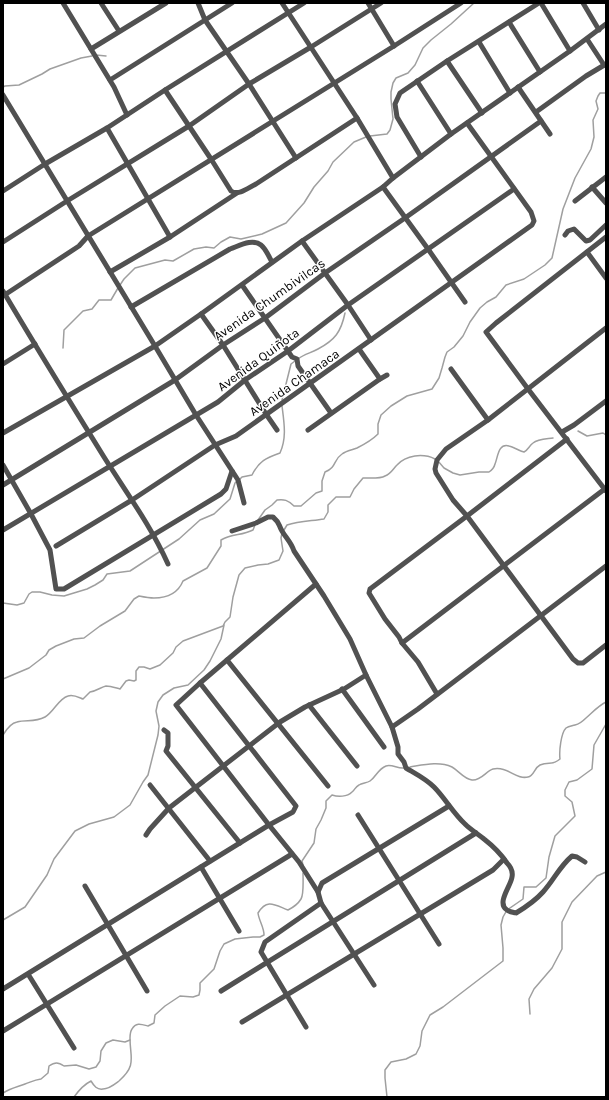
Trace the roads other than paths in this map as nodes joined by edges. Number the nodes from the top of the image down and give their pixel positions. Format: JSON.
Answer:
{"nodes":[{"id":1,"x":63,"y":3,"type":"edge"},
{"id":2,"x":101,"y":3,"type":"edge"},
{"id":3,"x":152,"y":3,"type":"edge"},
{"id":4,"x":166,"y":3,"type":"edge"},
{"id":5,"x":198,"y":3,"type":"edge"},
{"id":6,"x":232,"y":3,"type":"edge"},
{"id":7,"x":282,"y":3,"type":"edge"},
{"id":8,"x":304,"y":3,"type":"edge"},
{"id":9,"x":368,"y":3,"type":"edge"},
{"id":10,"x":381,"y":3,"type":"edge"},
{"id":11,"x":540,"y":3,"type":"edge"},
{"id":12,"x":583,"y":3,"type":"edge"},
{"id":13,"x":457,"y":4,"type":"edge"},
{"id":14,"x":156,"y":9,"type":"junction"},
{"id":15,"x":372,"y":9,"type":"junction"},
{"id":16,"x":289,"y":13,"type":"junction"},
{"id":17,"x":205,"y":20,"type":"junction"},
{"id":18,"x":509,"y":22,"type":"junction"},
{"id":19,"x":606,"y":24,"type":"edge"},
{"id":20,"x":599,"y":30,"type":"junction"},
{"id":21,"x":120,"y":31,"type":"junction"},
{"id":22,"x":587,"y":39,"type":"junction"},
{"id":23,"x":479,"y":42,"type":"junction"},
{"id":24,"x":394,"y":46,"type":"junction"},
{"id":25,"x":311,"y":47,"type":"junction"},
{"id":26,"x":90,"y":49,"type":"junction"},
{"id":27,"x":570,"y":51,"type":"junction"},
{"id":28,"x":227,"y":52,"type":"junction"},
{"id":29,"x":447,"y":61,"type":"junction"},
{"id":30,"x":605,"y":64,"type":"edge"},
{"id":31,"x":540,"y":72,"type":"junction"},
{"id":32,"x":110,"y":80,"type":"junction"},
{"id":33,"x":417,"y":82,"type":"junction"},
{"id":34,"x":334,"y":83,"type":"junction"},
{"id":35,"x":249,"y":84,"type":"junction"},
{"id":36,"x":518,"y":87,"type":"junction"},
{"id":37,"x":165,"y":90,"type":"junction"},
{"id":38,"x":510,"y":93,"type":"junction"},
{"id":39,"x":3,"y":95,"type":"edge"},
{"id":40,"x":536,"y":112,"type":"junction"},
{"id":41,"x":482,"y":113,"type":"junction"},
{"id":42,"x":127,"y":115,"type":"junction"},
{"id":43,"x":357,"y":118,"type":"junction"},
{"id":44,"x":541,"y":121,"type":"junction"},
{"id":45,"x":272,"y":122,"type":"junction"},
{"id":46,"x":468,"y":123,"type":"junction"},
{"id":47,"x":190,"y":126,"type":"junction"},
{"id":48,"x":107,"y":128,"type":"junction"},
{"id":49,"x":451,"y":134,"type":"junction"},
{"id":50,"x":550,"y":134,"type":"dead end"},
{"id":51,"x":492,"y":156,"type":"junction"},
{"id":52,"x":421,"y":157,"type":"junction"},
{"id":53,"x":296,"y":158,"type":"junction"},
{"id":54,"x":211,"y":159,"type":"junction"},
{"id":55,"x":45,"y":164,"type":"junction"},
{"id":56,"x":128,"y":164,"type":"junction"},
{"id":57,"x":606,"y":177,"type":"edge"},
{"id":58,"x":393,"y":178,"type":"junction"},
{"id":59,"x":383,"y":187,"type":"junction"},
{"id":60,"x":592,"y":188,"type":"junction"},
{"id":61,"x":514,"y":189,"type":"junction"},
{"id":62,"x":3,"y":191,"type":"edge"},
{"id":63,"x":237,"y":193,"type":"junction"},
{"id":64,"x":148,"y":199,"type":"junction"},
{"id":65,"x":67,"y":201,"type":"junction"},
{"id":66,"x":575,"y":201,"type":"dead end"},
{"id":67,"x":606,"y":203,"type":"edge"},
{"id":68,"x":405,"y":218,"type":"junction"},
{"id":69,"x":606,"y":225,"type":"edge"},
{"id":70,"x":565,"y":235,"type":"dead end"},
{"id":71,"x":88,"y":236,"type":"junction"},
{"id":72,"x":170,"y":237,"type":"junction"},
{"id":73,"x":606,"y":237,"type":"edge"},
{"id":74,"x":302,"y":241,"type":"junction"},
{"id":75,"x":3,"y":242,"type":"edge"},
{"id":76,"x":428,"y":249,"type":"junction"},
{"id":77,"x":587,"y":252,"type":"junction"},
{"id":78,"x":272,"y":262,"type":"junction"},
{"id":79,"x":110,"y":272,"type":"junction"},
{"id":80,"x":325,"y":273,"type":"junction"},
{"id":81,"x":606,"y":278,"type":"edge"},
{"id":82,"x":452,"y":282,"type":"junction"},
{"id":83,"x":242,"y":284,"type":"junction"},
{"id":84,"x":4,"y":294,"type":"edge"},
{"id":85,"x":465,"y":302,"type":"dead end"},
{"id":86,"x":348,"y":306,"type":"junction"},
{"id":87,"x":131,"y":307,"type":"junction"},
{"id":88,"x":201,"y":314,"type":"junction"},
{"id":89,"x":265,"y":318,"type":"junction"},
{"id":90,"x":606,"y":328,"type":"edge"},
{"id":91,"x":371,"y":340,"type":"junction"},
{"id":92,"x":35,"y":344,"type":"junction"},
{"id":93,"x":223,"y":345,"type":"junction"},
{"id":94,"x":155,"y":346,"type":"junction"},
{"id":95,"x":358,"y":349,"type":"junction"},
{"id":96,"x":288,"y":352,"type":"junction"},
{"id":97,"x":3,"y":364,"type":"edge"},
{"id":98,"x":451,"y":369,"type":"dead end"},
{"id":99,"x":387,"y":375,"type":"dead end"},
{"id":100,"x":380,"y":379,"type":"junction"},
{"id":101,"x":175,"y":380,"type":"junction"},
{"id":102,"x":245,"y":380,"type":"junction"},
{"id":103,"x":310,"y":384,"type":"junction"},
{"id":104,"x":528,"y":389,"type":"junction"},
{"id":105,"x":67,"y":396,"type":"junction"},
{"id":106,"x":606,"y":401,"type":"edge"},
{"id":107,"x":331,"y":413,"type":"junction"},
{"id":108,"x":266,"y":414,"type":"junction"},
{"id":109,"x":196,"y":415,"type":"junction"},
{"id":110,"x":488,"y":420,"type":"junction"},
{"id":111,"x":277,"y":430,"type":"dead end"},
{"id":112,"x":308,"y":430,"type":"dead end"},
{"id":113,"x":562,"y":432,"type":"junction"},
{"id":114,"x":3,"y":433,"type":"edge"},
{"id":115,"x":89,"y":433,"type":"junction"},
{"id":116,"x":567,"y":439,"type":"junction"},
{"id":117,"x":215,"y":445,"type":"junction"},
{"id":118,"x":3,"y":465,"type":"edge"},
{"id":119,"x":110,"y":466,"type":"junction"},
{"id":120,"x":232,"y":471,"type":"junction"},
{"id":121,"x":12,"y":480,"type":"junction"},
{"id":122,"x":3,"y":485,"type":"edge"},
{"id":123,"x":606,"y":489,"type":"edge"},
{"id":124,"x":132,"y":500,"type":"junction"},
{"id":125,"x":244,"y":503,"type":"dead end"},
{"id":126,"x":30,"y":514,"type":"junction"},
{"id":127,"x":468,"y":516,"type":"junction"},
{"id":128,"x":3,"y":530,"type":"edge"},
{"id":129,"x":232,"y":531,"type":"dead end"},
{"id":130,"x":153,"y":535,"type":"junction"},
{"id":131,"x":56,"y":546,"type":"dead end"},
{"id":132,"x":168,"y":564,"type":"dead end"},
{"id":133,"x":503,"y":566,"type":"junction"},
{"id":134,"x":606,"y":566,"type":"edge"},
{"id":135,"x":316,"y":584,"type":"junction"},
{"id":136,"x":540,"y":616,"type":"junction"},
{"id":137,"x":402,"y":643,"type":"junction"},
{"id":138,"x":606,"y":645,"type":"edge"},
{"id":139,"x":227,"y":660,"type":"junction"},
{"id":140,"x":366,"y":675,"type":"junction"},
{"id":141,"x":200,"y":683,"type":"junction"},
{"id":142,"x":342,"y":689,"type":"junction"},
{"id":143,"x":437,"y":694,"type":"junction"},
{"id":144,"x":309,"y":705,"type":"junction"},
{"id":145,"x":278,"y":724,"type":"junction"},
{"id":146,"x":392,"y":726,"type":"junction"},
{"id":147,"x":164,"y":730,"type":"dead end"},
{"id":148,"x":249,"y":746,"type":"junction"},
{"id":149,"x":384,"y":747,"type":"dead end"},
{"id":150,"x":223,"y":766,"type":"junction"},
{"id":151,"x":357,"y":766,"type":"dead end"},
{"id":152,"x":150,"y":784,"type":"dead end"},
{"id":153,"x":328,"y":786,"type":"dead end"},
{"id":154,"x":195,"y":788,"type":"junction"},
{"id":155,"x":449,"y":806,"type":"junction"},
{"id":156,"x":169,"y":808,"type":"junction"},
{"id":157,"x":358,"y":815,"type":"dead end"},
{"id":158,"x":269,"y":825,"type":"junction"},
{"id":159,"x":476,"y":833,"type":"junction"},
{"id":160,"x":146,"y":835,"type":"dead end"},
{"id":161,"x":240,"y":843,"type":"junction"},
{"id":162,"x":379,"y":848,"type":"junction"},
{"id":163,"x":292,"y":854,"type":"junction"},
{"id":164,"x":504,"y":859,"type":"junction"},
{"id":165,"x":210,"y":861,"type":"junction"},
{"id":166,"x":585,"y":862,"type":"dead end"},
{"id":167,"x":201,"y":867,"type":"junction"},
{"id":168,"x":399,"y":881,"type":"junction"},
{"id":169,"x":85,"y":886,"type":"dead end"},
{"id":170,"x":318,"y":892,"type":"junction"},
{"id":171,"x":220,"y":898,"type":"junction"},
{"id":172,"x":321,"y":903,"type":"junction"},
{"id":173,"x":420,"y":914,"type":"junction"},
{"id":174,"x":333,"y":921,"type":"junction"},
{"id":175,"x":108,"y":924,"type":"junction"},
{"id":176,"x":239,"y":931,"type":"dead end"},
{"id":177,"x":439,"y":944,"type":"dead end"},
{"id":178,"x":354,"y":954,"type":"junction"},
{"id":179,"x":126,"y":956,"type":"junction"},
{"id":180,"x":267,"y":962,"type":"junction"},
{"id":181,"x":28,"y":974,"type":"junction"},
{"id":182,"x":374,"y":985,"type":"dead end"},
{"id":183,"x":3,"y":989,"type":"edge"},
{"id":184,"x":147,"y":991,"type":"dead end"},
{"id":185,"x":221,"y":991,"type":"dead end"},
{"id":186,"x":286,"y":995,"type":"junction"},
{"id":187,"x":47,"y":1004,"type":"junction"},
{"id":188,"x":242,"y":1022,"type":"dead end"},
{"id":189,"x":306,"y":1028,"type":"dead end"},
{"id":190,"x":3,"y":1031,"type":"edge"},
{"id":191,"x":74,"y":1048,"type":"dead end"}],
"edges":[{"from":1,"to":26,"type":"street"},
{"from":2,"to":21,"type":"street"},
{"from":3,"to":14,"type":"street"},
{"from":4,"to":14,"type":"street"},
{"from":5,"to":17,"type":"street"},
{"from":6,"to":17,"type":"street"},
{"from":7,"to":16,"type":"street"},
{"from":8,"to":16,"type":"street"},
{"from":9,"to":15,"type":"street"},
{"from":10,"to":15,"type":"street"},
{"from":11,"to":18,"type":"street"},
{"from":11,"to":27,"type":"street"},
{"from":12,"to":20,"type":"street"},
{"from":13,"to":24,"type":"street"},
{"from":14,"to":21,"type":"street"},
{"from":15,"to":24,"type":"street"},
{"from":15,"to":25,"type":"street"},
{"from":16,"to":25,"type":"street"},
{"from":16,"to":28,"type":"street"},
{"from":17,"to":28,"type":"street"},
{"from":17,"to":32,"type":"street"},
{"from":18,"to":23,"type":"street"},
{"from":18,"to":31,"type":"street"},
{"from":19,"to":20,"type":"street"},
{"from":20,"to":22,"type":"street"},
{"from":21,"to":26,"type":"street"},
{"from":22,"to":27,"type":"street"},
{"from":22,"to":30,"type":"street"},
{"from":23,"to":29,"type":"street"},
{"from":23,"to":38,"type":"street"},
{"from":24,"to":34,"type":"street"},
{"from":25,"to":34,"type":"street"},
{"from":25,"to":35,"type":"street"},
{"from":26,"to":32,"type":"street"},
{"from":27,"to":31,"type":"street"},
{"from":28,"to":35,"type":"street"},
{"from":28,"to":37,"type":"street"},
{"from":29,"to":33,"type":"street"},
{"from":29,"to":41,"type":"street"},
{"from":30,"to":40,"type":"street"},
{"from":31,"to":36,"type":"street"},
{"from":32,"to":42,"type":"street"},
{"from":33,"to":49,"type":"street"},
{"from":33,"to":52,"type":"street"},
{"from":34,"to":43,"type":"street"},
{"from":34,"to":45,"type":"street"},
{"from":35,"to":45,"type":"street"},
{"from":35,"to":47,"type":"street"},
{"from":36,"to":38,"type":"street"},
{"from":36,"to":40,"type":"street"},
{"from":37,"to":42,"type":"street"},
{"from":37,"to":47,"type":"street"},
{"from":38,"to":41,"type":"street"},
{"from":39,"to":55,"type":"street"},
{"from":40,"to":44,"type":"street"},
{"from":41,"to":46,"type":"street"},
{"from":42,"to":48,"type":"street"},
{"from":43,"to":53,"type":"street"},
{"from":43,"to":58,"type":"street"},
{"from":44,"to":50,"type":"street"},
{"from":44,"to":51,"type":"street","name":"Avenida Chumbivilcas"},
{"from":45,"to":53,"type":"street"},
{"from":45,"to":54,"type":"street"},
{"from":46,"to":49,"type":"street"},
{"from":46,"to":51,"type":"street"},
{"from":47,"to":54,"type":"street"},
{"from":47,"to":56,"type":"street"},
{"from":48,"to":55,"type":"street"},
{"from":48,"to":56,"type":"street"},
{"from":49,"to":52,"type":"street"},
{"from":51,"to":61,"type":"street"},
{"from":51,"to":68,"type":"street","name":"Avenida Chumbivilcas"},
{"from":52,"to":58,"type":"street"},
{"from":53,"to":63,"type":"street"},
{"from":54,"to":63,"type":"street"},
{"from":54,"to":64,"type":"street"},
{"from":55,"to":62,"type":"street"},
{"from":55,"to":65,"type":"street"},
{"from":56,"to":64,"type":"street"},
{"from":56,"to":65,"type":"street"},
{"from":57,"to":60,"type":"street"},
{"from":58,"to":59,"type":"street"},
{"from":59,"to":68,"type":"street"},
{"from":59,"to":74,"type":"street"},
{"from":60,"to":66,"type":"street"},
{"from":60,"to":67,"type":"street"},
{"from":61,"to":76,"type":"street","name":"Avenida Quiñota"},
{"from":61,"to":82,"type":"street","name":"Avenida Chamaca"},
{"from":63,"to":72,"type":"street"},
{"from":64,"to":71,"type":"street"},
{"from":64,"to":72,"type":"street"},
{"from":65,"to":71,"type":"street"},
{"from":65,"to":75,"type":"street"},
{"from":68,"to":76,"type":"street"},
{"from":68,"to":80,"type":"street","name":"Avenida Chumbivilcas"},
{"from":69,"to":70,"type":"street"},
{"from":71,"to":79,"type":"street"},
{"from":71,"to":84,"type":"street"},
{"from":72,"to":79,"type":"street"},
{"from":73,"to":77,"type":"street"},
{"from":74,"to":78,"type":"street"},
{"from":74,"to":80,"type":"street"},
{"from":76,"to":82,"type":"street"},
{"from":76,"to":86,"type":"street","name":"Avenida Quiñota"},
{"from":77,"to":81,"type":"street"},
{"from":77,"to":104,"type":"street"},
{"from":78,"to":83,"type":"street"},
{"from":78,"to":87,"type":"street"},
{"from":79,"to":87,"type":"street"},
{"from":80,"to":86,"type":"street"},
{"from":80,"to":89,"type":"street","name":"Avenida Chumbivilcas"},
{"from":82,"to":85,"type":"street"},
{"from":82,"to":91,"type":"street","name":"Avenida Chamaca"},
{"from":83,"to":88,"type":"street"},
{"from":83,"to":89,"type":"street"},
{"from":84,"to":92,"type":"street"},
{"from":86,"to":91,"type":"street"},
{"from":86,"to":96,"type":"street","name":"Avenida Quiñota"},
{"from":87,"to":94,"type":"street"},
{"from":88,"to":93,"type":"street"},
{"from":88,"to":94,"type":"street"},
{"from":89,"to":93,"type":"street","name":"Avenida Chumbivilcas"},
{"from":89,"to":96,"type":"street"},
{"from":90,"to":104,"type":"street"},
{"from":91,"to":95,"type":"street","name":"Avenida Chamaca"},
{"from":92,"to":97,"type":"street"},
{"from":92,"to":105,"type":"street"},
{"from":93,"to":101,"type":"street","name":"Avenida Chumbivilcas"},
{"from":93,"to":102,"type":"street"},
{"from":94,"to":101,"type":"street"},
{"from":94,"to":105,"type":"street"},
{"from":95,"to":100,"type":"street"},
{"from":95,"to":103,"type":"street","name":"Avenida Chamaca"},
{"from":96,"to":102,"type":"street","name":"Avenida Quiñota"},
{"from":96,"to":103,"type":"street"},
{"from":98,"to":110,"type":"street"},
{"from":99,"to":100,"type":"street"},
{"from":100,"to":107,"type":"street"},
{"from":101,"to":109,"type":"street"},
{"from":101,"to":115,"type":"street","name":"Avenida Chumbivilcas"},
{"from":102,"to":108,"type":"street"},
{"from":102,"to":109,"type":"street","name":"Avenida Quiñota"},
{"from":103,"to":107,"type":"street"},
{"from":103,"to":108,"type":"street","name":"Avenida Chamaca"},
{"from":104,"to":110,"type":"street"},
{"from":104,"to":113,"type":"street"},
{"from":105,"to":114,"type":"street"},
{"from":105,"to":115,"type":"street"},
{"from":106,"to":113,"type":"street"},
{"from":107,"to":112,"type":"street"},
{"from":108,"to":111,"type":"street"},
{"from":108,"to":117,"type":"street","name":"Avenida Chamaca"},
{"from":109,"to":117,"type":"street"},
{"from":109,"to":119,"type":"street","name":"Avenida Quiñota"},
{"from":110,"to":127,"type":"street"},
{"from":113,"to":116,"type":"street"},
{"from":115,"to":119,"type":"street"},
{"from":115,"to":121,"type":"street","name":"Avenida Chumbivilcas"},
{"from":116,"to":123,"type":"street"},
{"from":116,"to":127,"type":"street"},
{"from":117,"to":120,"type":"street"},
{"from":117,"to":124,"type":"street","name":"Avenida Chamaca"},
{"from":118,"to":121,"type":"street"},
{"from":119,"to":124,"type":"street"},
{"from":119,"to":126,"type":"street","name":"Avenida Quiñota"},
{"from":120,"to":125,"type":"street"},
{"from":120,"to":130,"type":"street"},
{"from":121,"to":122,"type":"street","name":"Avenida Chumbivilcas"},
{"from":121,"to":126,"type":"street"},
{"from":123,"to":133,"type":"street"},
{"from":124,"to":130,"type":"street"},
{"from":124,"to":131,"type":"street","name":"Avenida Chamaca"},
{"from":126,"to":128,"type":"street","name":"Avenida Quiñota"},
{"from":126,"to":130,"type":"street"},
{"from":127,"to":133,"type":"street"},
{"from":127,"to":137,"type":"street"},
{"from":129,"to":135,"type":"street"},
{"from":130,"to":132,"type":"street"},
{"from":133,"to":136,"type":"street"},
{"from":133,"to":137,"type":"street"},
{"from":134,"to":136,"type":"street"},
{"from":135,"to":139,"type":"street"},
{"from":135,"to":140,"type":"street"},
{"from":136,"to":138,"type":"street"},
{"from":136,"to":143,"type":"street"},
{"from":137,"to":143,"type":"street"},
{"from":139,"to":141,"type":"street"},
{"from":139,"to":145,"type":"street"},
{"from":140,"to":142,"type":"street"},
{"from":140,"to":146,"type":"street"},
{"from":141,"to":148,"type":"street"},
{"from":141,"to":150,"type":"street"},
{"from":142,"to":144,"type":"street"},
{"from":142,"to":149,"type":"street"},
{"from":143,"to":146,"type":"street"},
{"from":144,"to":145,"type":"street"},
{"from":144,"to":151,"type":"street"},
{"from":145,"to":148,"type":"street"},
{"from":145,"to":153,"type":"street"},
{"from":146,"to":155,"type":"street"},
{"from":147,"to":154,"type":"street"},
{"from":148,"to":150,"type":"street"},
{"from":148,"to":158,"type":"street"},
{"from":150,"to":154,"type":"street"},
{"from":150,"to":158,"type":"street"},
{"from":152,"to":156,"type":"street"},
{"from":154,"to":156,"type":"street"},
{"from":154,"to":161,"type":"street"},
{"from":155,"to":159,"type":"street"},
{"from":155,"to":162,"type":"street"},
{"from":156,"to":160,"type":"street"},
{"from":156,"to":165,"type":"street"},
{"from":157,"to":162,"type":"street"},
{"from":158,"to":161,"type":"street"},
{"from":158,"to":163,"type":"street"},
{"from":159,"to":164,"type":"street"},
{"from":159,"to":168,"type":"street"},
{"from":161,"to":165,"type":"street"},
{"from":162,"to":168,"type":"street"},
{"from":162,"to":170,"type":"street"},
{"from":163,"to":170,"type":"street"},
{"from":163,"to":171,"type":"street"},
{"from":164,"to":166,"type":"street"},
{"from":164,"to":173,"type":"street"},
{"from":165,"to":167,"type":"street"},
{"from":167,"to":171,"type":"street"},
{"from":167,"to":175,"type":"street"},
{"from":168,"to":173,"type":"street"},
{"from":168,"to":174,"type":"street"},
{"from":169,"to":175,"type":"street"},
{"from":170,"to":172,"type":"street"},
{"from":171,"to":176,"type":"street"},
{"from":171,"to":179,"type":"street"},
{"from":172,"to":174,"type":"street"},
{"from":172,"to":180,"type":"street"},
{"from":173,"to":177,"type":"street"},
{"from":173,"to":178,"type":"street"},
{"from":174,"to":178,"type":"street"},
{"from":174,"to":180,"type":"street"},
{"from":175,"to":179,"type":"street"},
{"from":175,"to":181,"type":"street"},
{"from":178,"to":182,"type":"street"},
{"from":178,"to":186,"type":"street"},
{"from":179,"to":184,"type":"street"},
{"from":179,"to":187,"type":"street"},
{"from":180,"to":185,"type":"street"},
{"from":180,"to":186,"type":"street"},
{"from":181,"to":183,"type":"street"},
{"from":181,"to":187,"type":"street"},
{"from":186,"to":188,"type":"street"},
{"from":186,"to":189,"type":"street"},
{"from":187,"to":190,"type":"street"},
{"from":187,"to":191,"type":"street"}]}
